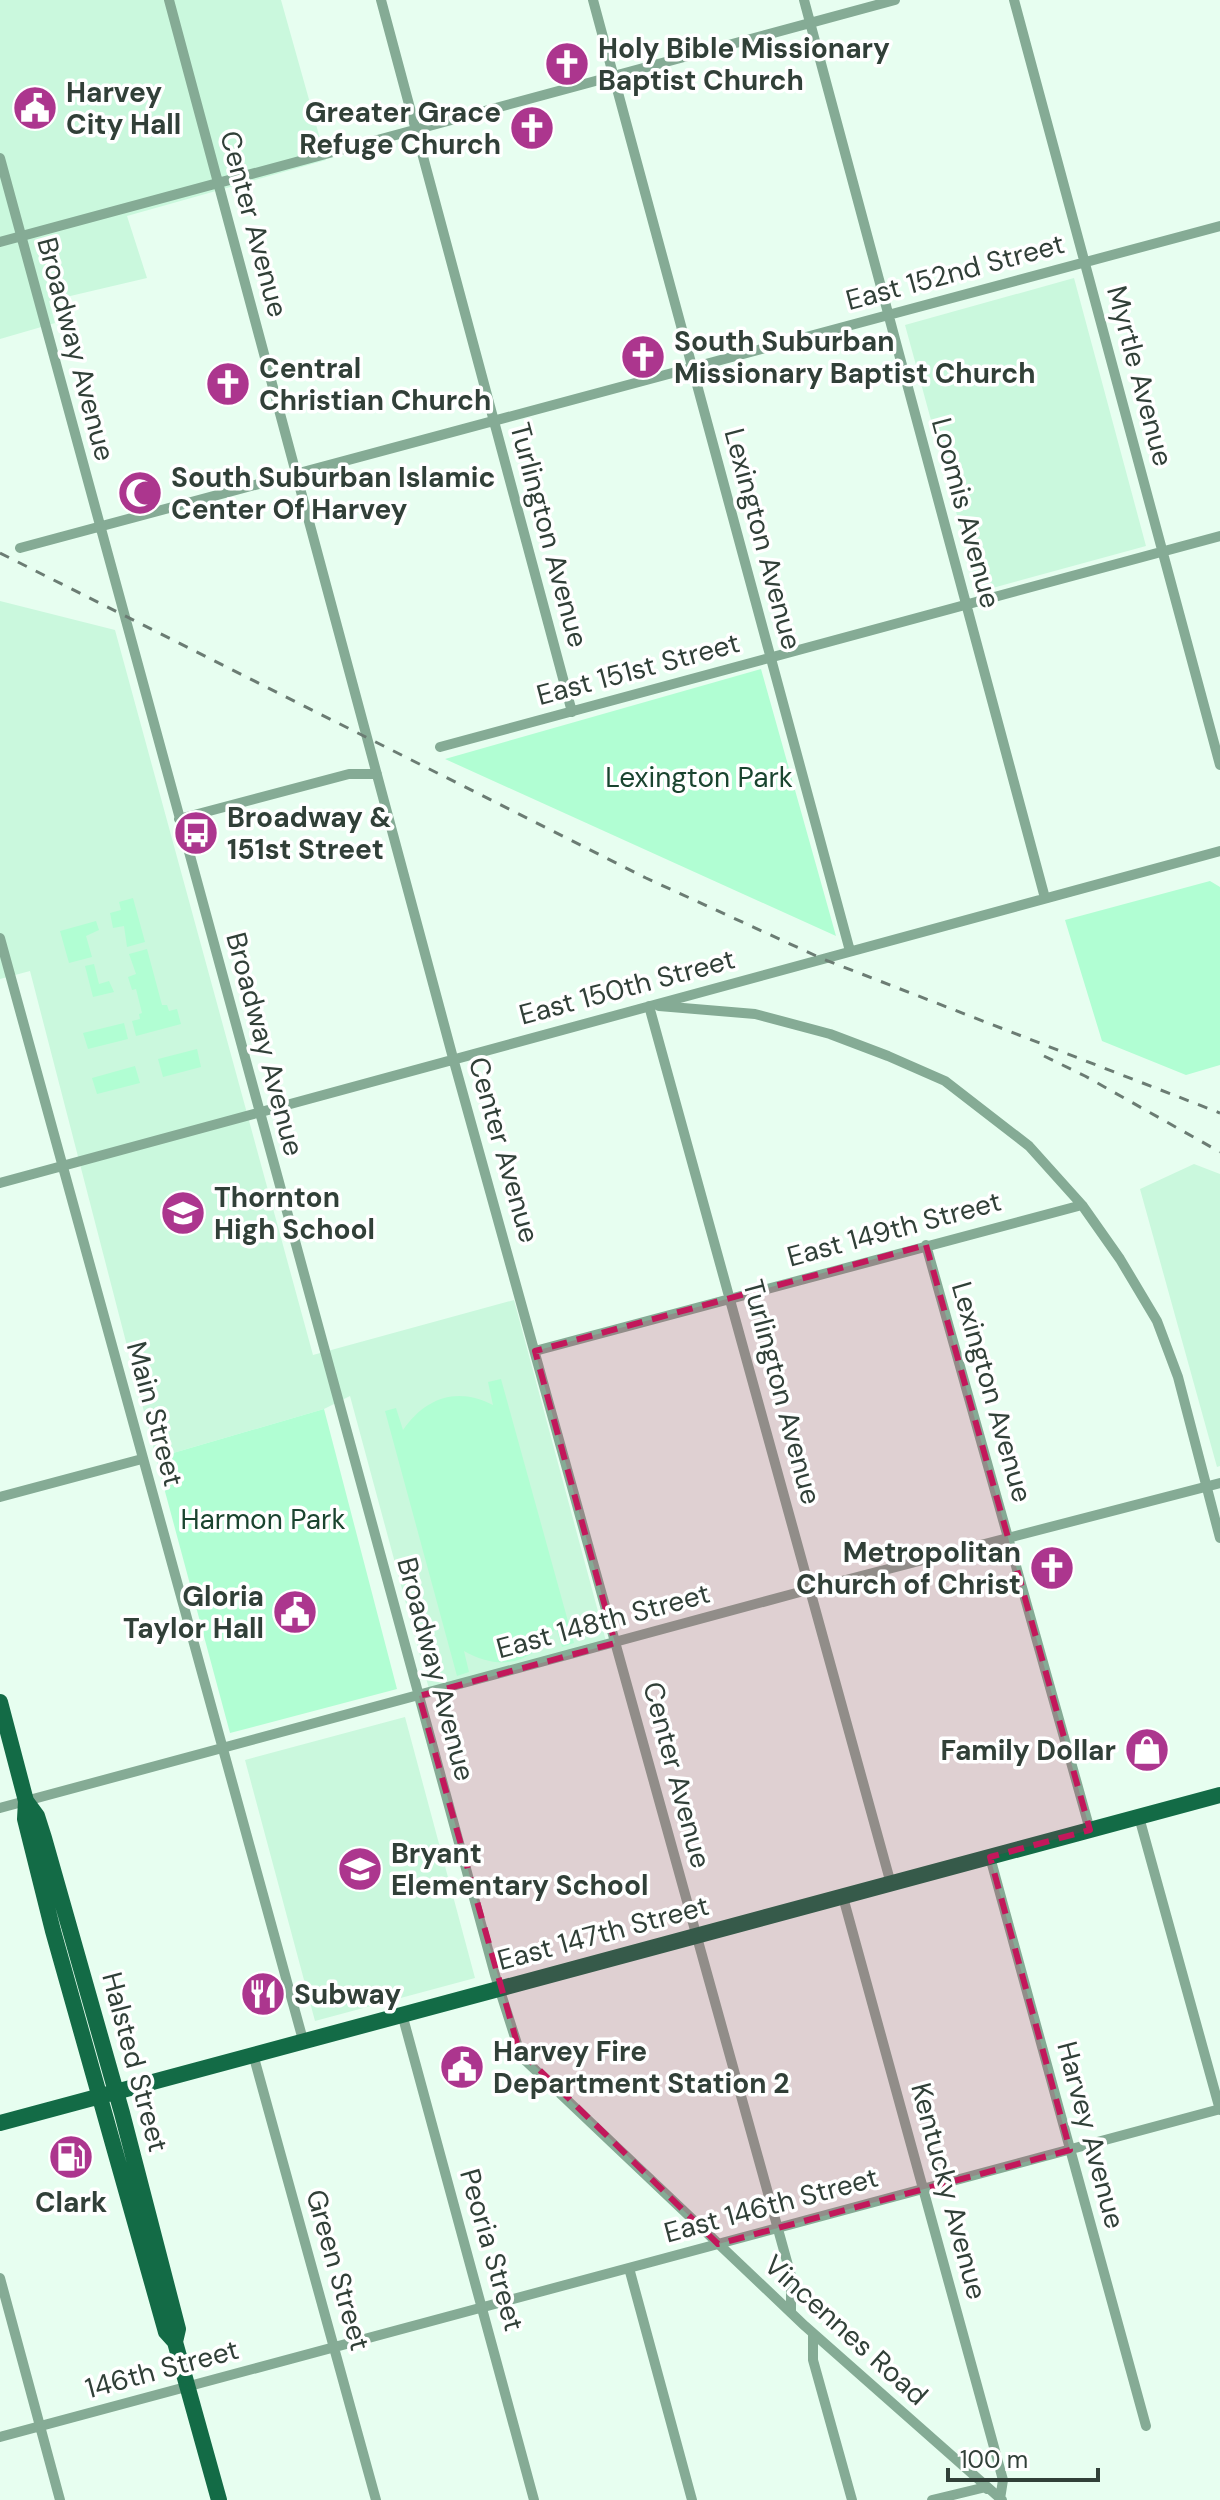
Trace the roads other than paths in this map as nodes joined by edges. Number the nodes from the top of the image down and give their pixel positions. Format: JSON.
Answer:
{"nodes":[{"id":1,"x":169,"y":0,"type":"edge"},
{"id":2,"x":381,"y":0,"type":"edge"},
{"id":3,"x":593,"y":0,"type":"edge"},
{"id":4,"x":804,"y":0,"type":"edge"},
{"id":5,"x":895,"y":0,"type":"edge"},
{"id":6,"x":1014,"y":0,"type":"edge"},
{"id":7,"x":810,"y":23,"type":"junction"},
{"id":8,"x":613,"y":76,"type":"junction"},
{"id":9,"x":415,"y":130,"type":"junction"},
{"id":10,"x":0,"y":158,"type":"edge"},
{"id":11,"x":218,"y":183,"type":"junction"},
{"id":12,"x":1220,"y":226,"type":"edge"},
{"id":13,"x":21,"y":236,"type":"junction"},
{"id":14,"x":0,"y":242,"type":"edge"},
{"id":15,"x":1085,"y":262,"type":"junction"},
{"id":16,"x":888,"y":315,"type":"junction"},
{"id":17,"x":692,"y":368,"type":"junction"},
{"id":18,"x":494,"y":421,"type":"junction"},
{"id":19,"x":297,"y":474,"type":"junction"},
{"id":20,"x":100,"y":527,"type":"junction"},
{"id":21,"x":1220,"y":536,"type":"edge"},
{"id":22,"x":20,"y":548,"type":"dead end"},
{"id":23,"x":1163,"y":552,"type":"junction"},
{"id":24,"x":966,"y":605,"type":"junction"},
{"id":25,"x":770,"y":658,"type":"junction"},
{"id":26,"x":572,"y":712,"type":"junction"},
{"id":27,"x":440,"y":747,"type":"dead end"},
{"id":28,"x":1220,"y":765,"type":"edge"},
{"id":29,"x":377,"y":774,"type":"junction"},
{"id":30,"x":179,"y":819,"type":"junction"},
{"id":31,"x":1220,"y":851,"type":"edge"},
{"id":32,"x":1045,"y":898,"type":"junction"},
{"id":33,"x":0,"y":938,"type":"edge"},
{"id":34,"x":850,"y":951,"type":"junction"},
{"id":35,"x":649,"y":1006,"type":"junction"},
{"id":36,"x":453,"y":1058,"type":"junction"},
{"id":37,"x":259,"y":1113,"type":"junction"},
{"id":38,"x":62,"y":1166,"type":"junction"},
{"id":39,"x":0,"y":1183,"type":"edge"},
{"id":40,"x":1082,"y":1205,"type":"junction"},
{"id":41,"x":926,"y":1245,"type":"junction"},
{"id":42,"x":732,"y":1299,"type":"junction"},
{"id":43,"x":535,"y":1351,"type":"junction"},
{"id":44,"x":142,"y":1459,"type":"junction"},
{"id":45,"x":1220,"y":1483,"type":"edge"},
{"id":46,"x":1206,"y":1486,"type":"junction"},
{"id":47,"x":0,"y":1497,"type":"edge"},
{"id":48,"x":1220,"y":1538,"type":"edge"},
{"id":49,"x":1008,"y":1539,"type":"junction"},
{"id":50,"x":811,"y":1589,"type":"junction"},
{"id":51,"x":615,"y":1643,"type":"junction"},
{"id":52,"x":419,"y":1696,"type":"junction"},
{"id":53,"x":0,"y":1702,"type":"edge"},
{"id":54,"x":221,"y":1749,"type":"junction"},
{"id":55,"x":1220,"y":1795,"type":"edge"},
{"id":56,"x":26,"y":1801,"type":"junction"},
{"id":57,"x":0,"y":1808,"type":"edge"},
{"id":58,"x":1139,"y":1817,"type":"junction"},
{"id":59,"x":1090,"y":1830,"type":"junction"},
{"id":60,"x":990,"y":1857,"type":"junction"},
{"id":61,"x":891,"y":1884,"type":"junction"},
{"id":62,"x":843,"y":1897,"type":"junction"},
{"id":63,"x":697,"y":1936,"type":"junction"},
{"id":64,"x":498,"y":1987,"type":"junction"},
{"id":65,"x":402,"y":2014,"type":"junction"},
{"id":66,"x":303,"y":2040,"type":"junction"},
{"id":67,"x":253,"y":2054,"type":"junction"},
{"id":68,"x":116,"y":2091,"type":"junction"},
{"id":69,"x":99,"y":2096,"type":"junction"},
{"id":70,"x":1220,"y":2110,"type":"edge"},
{"id":71,"x":0,"y":2123,"type":"edge"},
{"id":72,"x":1070,"y":2150,"type":"junction"},
{"id":73,"x":924,"y":2189,"type":"junction"},
{"id":74,"x":778,"y":2228,"type":"junction"},
{"id":75,"x":718,"y":2244,"type":"junction"},
{"id":76,"x":629,"y":2268,"type":"junction"},
{"id":77,"x":0,"y":2278,"type":"edge"},
{"id":78,"x":483,"y":2307,"type":"junction"},
{"id":79,"x":791,"y":2312,"type":"junction"},
{"id":80,"x":813,"y":2333,"type":"junction"},
{"id":81,"x":175,"y":2342,"type":"junction"},
{"id":82,"x":336,"y":2347,"type":"junction"},
{"id":83,"x":187,"y":2387,"type":"junction"},
{"id":84,"x":41,"y":2426,"type":"junction"},
{"id":85,"x":1146,"y":2426,"type":"dead end"},
{"id":86,"x":0,"y":2437,"type":"edge"},
{"id":87,"x":986,"y":2487,"type":"junction"},
{"id":88,"x":60,"y":2500,"type":"edge"},
{"id":89,"x":219,"y":2500,"type":"edge"},
{"id":90,"x":376,"y":2500,"type":"edge"},
{"id":91,"x":534,"y":2500,"type":"edge"},
{"id":92,"x":692,"y":2500,"type":"edge"},
{"id":93,"x":852,"y":2500,"type":"edge"},
{"id":94,"x":932,"y":2500,"type":"edge"},
{"id":95,"x":998,"y":2500,"type":"edge"}],
"edges":[{"from":1,"to":11,"type":"street","name":"Center Avenue"},
{"from":2,"to":9,"type":"street","name":"Turlington Avenue"},
{"from":3,"to":8,"type":"street","name":"Lexington Avenue"},
{"from":4,"to":7,"type":"street","name":"Loomis Avenue"},
{"from":5,"to":7,"type":"street"},
{"from":6,"to":15,"type":"street","name":"Myrtle Avenue"},
{"from":7,"to":8,"type":"street"},
{"from":7,"to":16,"type":"street","name":"Loomis Avenue"},
{"from":8,"to":9,"type":"street"},
{"from":8,"to":17,"type":"street","name":"Lexington Avenue"},
{"from":9,"to":11,"type":"street"},
{"from":9,"to":18,"type":"street","name":"Turlington Avenue"},
{"from":10,"to":13,"type":"street","name":"Broadway Avenue"},
{"from":11,"to":13,"type":"street"},
{"from":11,"to":19,"type":"street","name":"Center Avenue"},
{"from":12,"to":15,"type":"street","name":"East 152nd Street"},
{"from":13,"to":14,"type":"street"},
{"from":13,"to":20,"type":"street","name":"Broadway Avenue"},
{"from":15,"to":16,"type":"street","name":"East 152nd Street"},
{"from":15,"to":23,"type":"street","name":"Myrtle Avenue"},
{"from":16,"to":17,"type":"street","name":"East 152nd Street"},
{"from":16,"to":24,"type":"street","name":"Loomis Avenue"},
{"from":17,"to":18,"type":"street","name":"East 152nd Street"},
{"from":17,"to":25,"type":"street","name":"Lexington Avenue"},
{"from":18,"to":19,"type":"street","name":"East 152nd Street"},
{"from":18,"to":26,"type":"street","name":"Turlington Avenue"},
{"from":19,"to":20,"type":"street","name":"East 152nd Street"},
{"from":19,"to":29,"type":"street","name":"Center Avenue"},
{"from":20,"to":22,"type":"street","name":"East 152nd Street"},
{"from":20,"to":30,"type":"street","name":"Broadway Avenue"},
{"from":21,"to":23,"type":"street","name":"East 151st Street"},
{"from":23,"to":24,"type":"street","name":"East 151st Street"},
{"from":23,"to":28,"type":"street","name":"Myrtle Avenue"},
{"from":24,"to":25,"type":"street","name":"East 151st Street"},
{"from":24,"to":32,"type":"street","name":"Loomis Avenue"},
{"from":25,"to":26,"type":"street","name":"East 151st Street"},
{"from":25,"to":34,"type":"street","name":"Lexington Avenue"},
{"from":26,"to":27,"type":"street","name":"East 151st Street"},
{"from":29,"to":30,"type":"street"},
{"from":29,"to":36,"type":"street","name":"Center Avenue"},
{"from":30,"to":37,"type":"street","name":"Broadway Avenue"},
{"from":31,"to":32,"type":"street","name":"East 150th Street"},
{"from":32,"to":34,"type":"street","name":"East 150th Street"},
{"from":33,"to":38,"type":"street","name":"Main Street"},
{"from":34,"to":35,"type":"street","name":"East 150th Street"},
{"from":35,"to":36,"type":"street","name":"East 150th Street"},
{"from":35,"to":40,"type":"street"},
{"from":35,"to":42,"type":"street","name":"Turlington Avenue"},
{"from":36,"to":37,"type":"street","name":"East 150th Street"},
{"from":36,"to":43,"type":"street","name":"Center Avenue"},
{"from":37,"to":38,"type":"street","name":"East 150th Street"},
{"from":37,"to":52,"type":"street","name":"Broadway Avenue"},
{"from":38,"to":39,"type":"street","name":"East 150th Street"},
{"from":38,"to":44,"type":"street","name":"Main Street"},
{"from":40,"to":41,"type":"street","name":"East 149th Street"},
{"from":40,"to":46,"type":"street"},
{"from":41,"to":42,"type":"street","name":"East 149th Street"},
{"from":41,"to":49,"type":"street","name":"Lexington Avenue"},
{"from":42,"to":43,"type":"street","name":"East 149th Street"},
{"from":42,"to":50,"type":"street","name":"Turlington Avenue"},
{"from":43,"to":51,"type":"street","name":"Center Avenue"},
{"from":44,"to":47,"type":"street"},
{"from":44,"to":54,"type":"street","name":"Main Street"},
{"from":45,"to":46,"type":"street","name":"East 148th Street"},
{"from":46,"to":48,"type":"street"},
{"from":46,"to":49,"type":"street","name":"East 148th Street"},
{"from":49,"to":50,"type":"street","name":"East 148th Street"},
{"from":49,"to":59,"type":"street","name":"Lexington Avenue"},
{"from":50,"to":51,"type":"street","name":"East 148th Street"},
{"from":50,"to":61,"type":"street","name":"Turlington Avenue"},
{"from":51,"to":52,"type":"street","name":"East 148th Street"},
{"from":51,"to":63,"type":"street","name":"Center Avenue"},
{"from":52,"to":54,"type":"street","name":"East 148th Street"},
{"from":52,"to":64,"type":"street","name":"Broadway Avenue"},
{"from":53,"to":56,"type":"main road","name":"Halsted Street"},
{"from":54,"to":56,"type":"street","name":"East 148th Street"},
{"from":54,"to":66,"type":"street","name":"Main Street"},
{"from":55,"to":58,"type":"main road","name":"East 147th Street"},
{"from":56,"to":57,"type":"street","name":"East 148th Street"},
{"from":56,"to":68,"type":"main road","name":"Halsted Street"},
{"from":56,"to":69,"type":"main road","name":"Halsted Street"},
{"from":58,"to":59,"type":"main road","name":"East 147th Street"},
{"from":58,"to":70,"type":"street"},
{"from":59,"to":60,"type":"main road","name":"East 147th Street"},
{"from":60,"to":61,"type":"main road","name":"East 147th Street"},
{"from":60,"to":72,"type":"street","name":"Harvey Avenue"},
{"from":61,"to":62,"type":"main road","name":"East 147th Street"},
{"from":62,"to":63,"type":"main road","name":"East 147th Street"},
{"from":62,"to":73,"type":"street","name":"Kentucky Avenue"},
{"from":63,"to":64,"type":"main road","name":"East 147th Street"},
{"from":63,"to":74,"type":"street","name":"Center Avenue"},
{"from":64,"to":65,"type":"main road","name":"East 147th Street"},
{"from":64,"to":75,"type":"street","name":"Vincennes Road"},
{"from":65,"to":66,"type":"main road","name":"East 147th Street"},
{"from":65,"to":78,"type":"street","name":"Peoria Street"},
{"from":66,"to":67,"type":"main road","name":"East 147th Street"},
{"from":67,"to":68,"type":"main road","name":"East 147th Street"},
{"from":67,"to":82,"type":"street","name":"Green Street"},
{"from":68,"to":69,"type":"main road","name":"East 147th Street"},
{"from":68,"to":81,"type":"main road","name":"Halsted Street"},
{"from":69,"to":71,"type":"main road","name":"East 147th Street"},
{"from":69,"to":81,"type":"main road","name":"Halsted Street"},
{"from":70,"to":72,"type":"street","name":"East 146th Street"},
{"from":72,"to":73,"type":"street","name":"East 146th Street"},
{"from":72,"to":85,"type":"street","name":"Harvey Avenue"},
{"from":73,"to":74,"type":"street","name":"East 146th Street"},
{"from":73,"to":95,"type":"street","name":"Kentucky Avenue"},
{"from":74,"to":75,"type":"street","name":"East 146th Street"},
{"from":74,"to":79,"type":"street","name":"Center Avenue"},
{"from":75,"to":76,"type":"street","name":"East 146th Street"},
{"from":75,"to":79,"type":"street","name":"Vincennes Road"},
{"from":76,"to":78,"type":"street","name":"East 146th Street"},
{"from":76,"to":92,"type":"street"},
{"from":77,"to":84,"type":"street"},
{"from":78,"to":82,"type":"street","name":"East 146th Street"},
{"from":78,"to":91,"type":"street","name":"Peoria Street"},
{"from":79,"to":80,"type":"street","name":"Vincennes Road"},
{"from":80,"to":87,"type":"street","name":"Vincennes Road"},
{"from":80,"to":93,"type":"street"},
{"from":81,"to":83,"type":"main road","name":"Halsted Street"},
{"from":82,"to":83,"type":"street","name":"146th Street"},
{"from":82,"to":90,"type":"street","name":"Green Street"},
{"from":83,"to":84,"type":"street","name":"146th Street"},
{"from":83,"to":89,"type":"main road","name":"Halsted Street"},
{"from":84,"to":86,"type":"street","name":"146th Street"},
{"from":84,"to":88,"type":"street"},
{"from":87,"to":94,"type":"street"},
{"from":87,"to":95,"type":"street","name":"Vincennes Road"}]}
